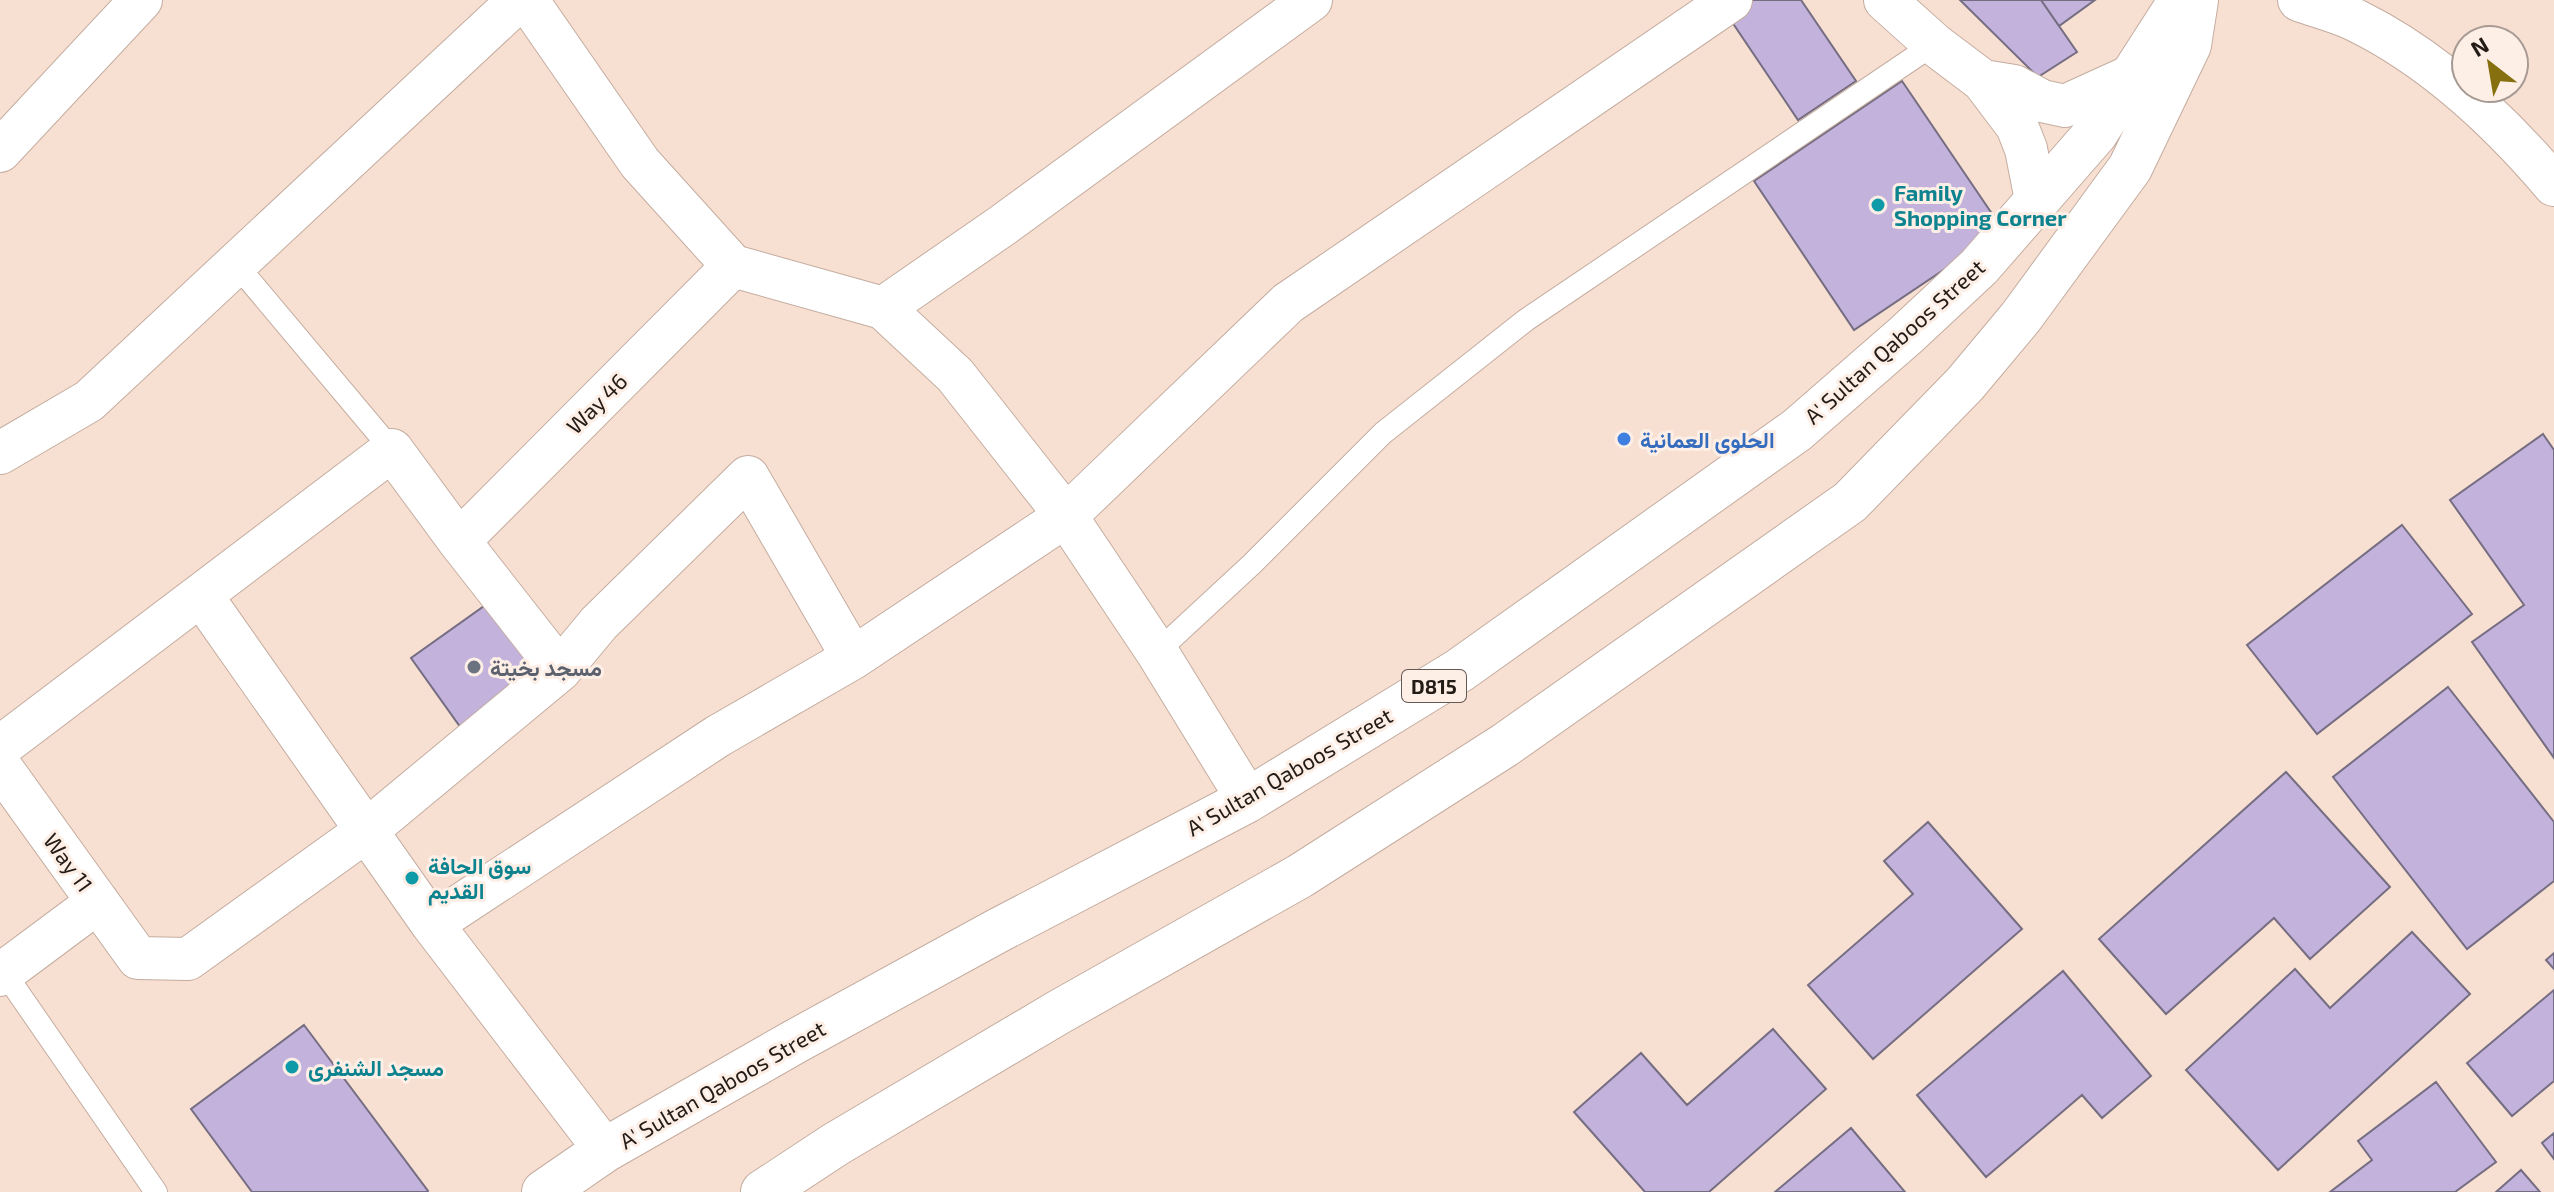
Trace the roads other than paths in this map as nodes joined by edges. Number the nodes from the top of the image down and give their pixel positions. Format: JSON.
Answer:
{"nodes":[{"id":1,"x":141,"y":0,"type":"edge"},
{"id":2,"x":519,"y":0,"type":"edge"},
{"id":3,"x":527,"y":0,"type":"edge"},
{"id":4,"x":1311,"y":0,"type":"edge"},
{"id":5,"x":1731,"y":0,"type":"edge"},
{"id":6,"x":1885,"y":0,"type":"edge"},
{"id":7,"x":2181,"y":0,"type":"edge"},
{"id":8,"x":2196,"y":0,"type":"edge"},
{"id":9,"x":2299,"y":0,"type":"edge"},
{"id":10,"x":1934,"y":44,"type":"junction"},
{"id":11,"x":2131,"y":76,"type":"junction"},
{"id":12,"x":1983,"y":81,"type":"junction"},
{"id":13,"x":0,"y":151,"type":"edge"},
{"id":14,"x":2554,"y":185,"type":"edge"},
{"id":15,"x":2036,"y":200,"type":"junction"},
{"id":16,"x":235,"y":263,"type":"junction"},
{"id":17,"x":733,"y":266,"type":"junction"},
{"id":18,"x":883,"y":308,"type":"junction"},
{"id":19,"x":392,"y":450,"type":"junction"},
{"id":20,"x":0,"y":453,"type":"edge"},
{"id":21,"x":1066,"y":516,"type":"junction"},
{"id":22,"x":459,"y":541,"type":"junction"},
{"id":23,"x":201,"y":595,"type":"junction"},
{"id":24,"x":1157,"y":652,"type":"junction"},
{"id":25,"x":853,"y":658,"type":"junction"},
{"id":26,"x":560,"y":670,"type":"junction"},
{"id":27,"x":0,"y":747,"type":"edge"},
{"id":28,"x":0,"y":766,"type":"edge"},
{"id":29,"x":1248,"y":800,"type":"junction"},
{"id":30,"x":366,"y":831,"type":"junction"},
{"id":31,"x":98,"y":902,"type":"junction"},
{"id":32,"x":432,"y":924,"type":"junction"},
{"id":33,"x":2,"y":973,"type":"edge"},
{"id":34,"x":605,"y":1150,"type":"junction"},
{"id":35,"x":156,"y":1192,"type":"edge"},
{"id":36,"x":544,"y":1192,"type":"edge"},
{"id":37,"x":763,"y":1192,"type":"edge"}],
"edges":[{"from":1,"to":13,"type":"street"},
{"from":2,"to":16,"type":"street"},
{"from":3,"to":17,"type":"street"},
{"from":4,"to":18,"type":"street"},
{"from":5,"to":21,"type":"street"},
{"from":6,"to":10,"type":"street"},
{"from":7,"to":11,"type":"main road","name":"A' Sultan Qaboos Street","number":"D815"},
{"from":8,"to":37,"type":"main road"},
{"from":9,"to":14,"type":"street"},
{"from":10,"to":12,"type":"street"},
{"from":10,"to":24,"type":"lane"},
{"from":11,"to":12,"type":"street"},
{"from":11,"to":15,"type":"main road","name":"A' Sultan Qaboos Street","number":"D815"},
{"from":12,"to":15,"type":"street"},
{"from":15,"to":29,"type":"main road","name":"A' Sultan Qaboos Street","number":"D815"},
{"from":16,"to":19,"type":"lane"},
{"from":16,"to":20,"type":"street"},
{"from":17,"to":18,"type":"street"},
{"from":17,"to":22,"type":"street","name":"Way 46"},
{"from":18,"to":21,"type":"street"},
{"from":19,"to":22,"type":"street"},
{"from":19,"to":23,"type":"street"},
{"from":21,"to":24,"type":"street"},
{"from":21,"to":25,"type":"street"},
{"from":22,"to":26,"type":"street"},
{"from":23,"to":27,"type":"street"},
{"from":23,"to":30,"type":"street"},
{"from":24,"to":29,"type":"street"},
{"from":25,"to":26,"type":"street"},
{"from":25,"to":32,"type":"street"},
{"from":26,"to":30,"type":"street"},
{"from":28,"to":31,"type":"street","name":"Way 11"},
{"from":29,"to":34,"type":"main road","name":"A' Sultan Qaboos Street","number":"D815"},
{"from":30,"to":31,"type":"street","name":"Way 11"},
{"from":30,"to":32,"type":"street"},
{"from":31,"to":33,"type":"street"},
{"from":32,"to":34,"type":"street"},
{"from":33,"to":35,"type":"lane"},
{"from":34,"to":36,"type":"main road","name":"A' Sultan Qaboos Street","number":"D815"}]}
